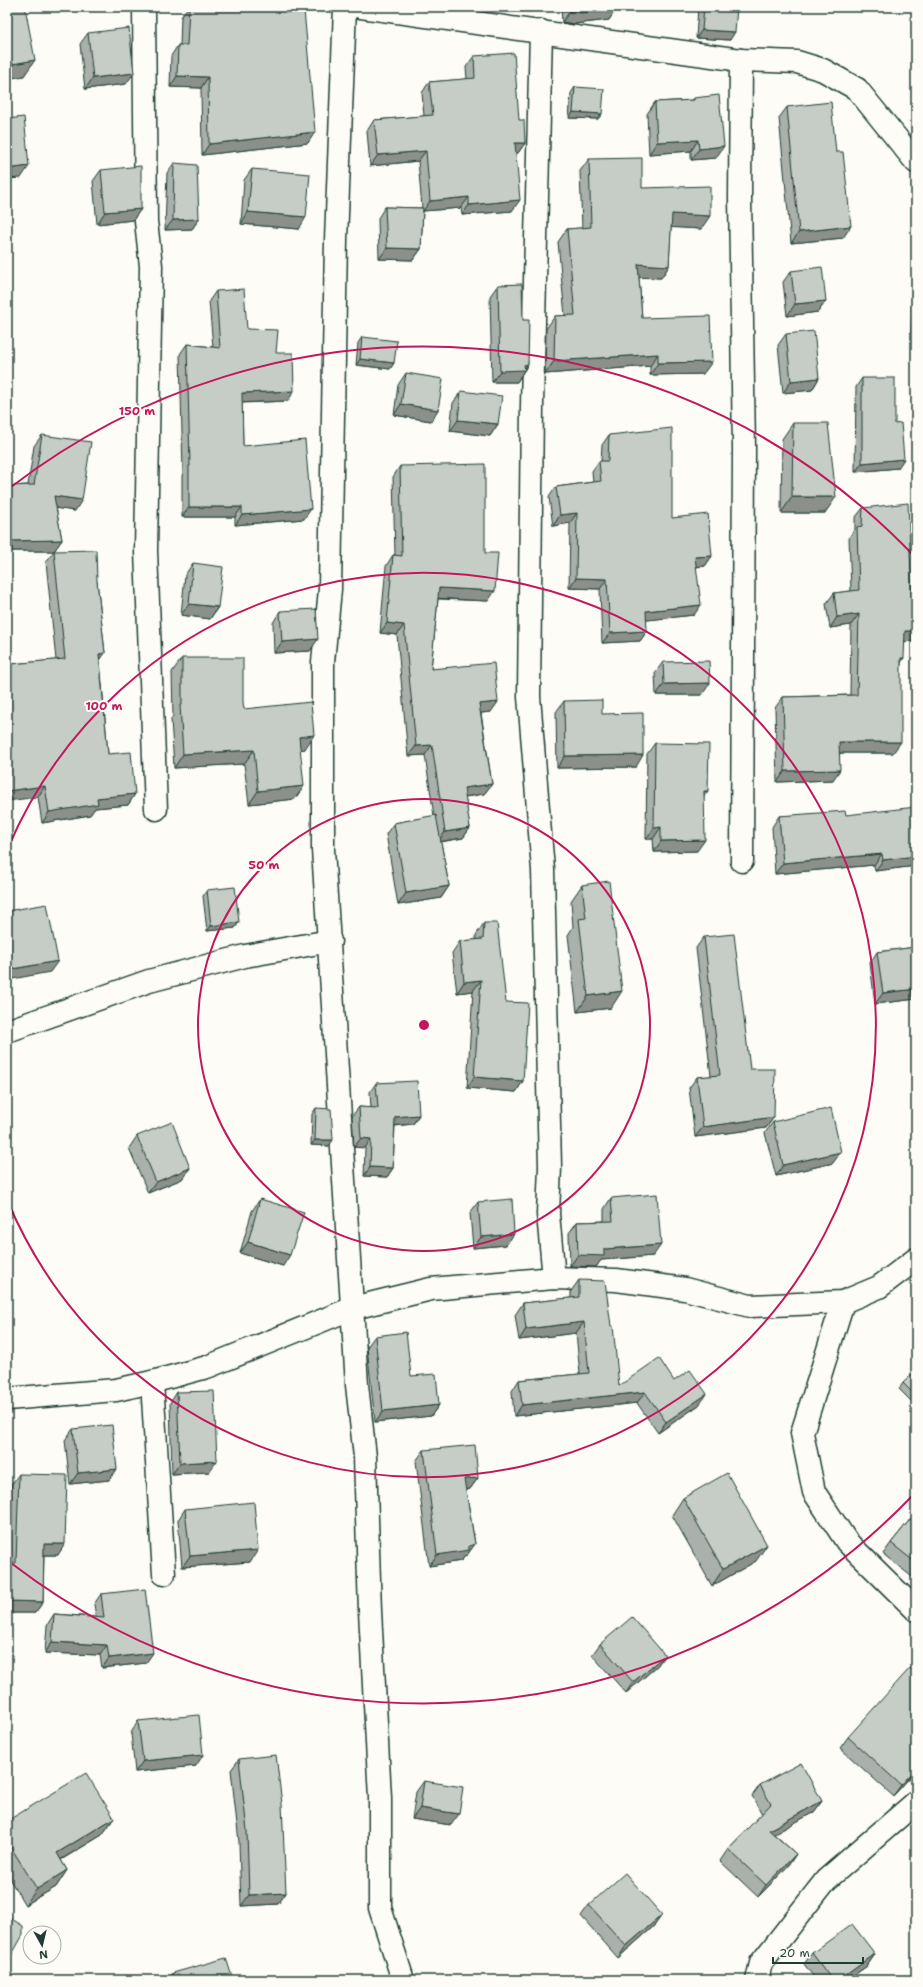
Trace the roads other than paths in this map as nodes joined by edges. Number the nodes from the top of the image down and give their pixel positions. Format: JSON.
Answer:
{"nodes":[{"id":1,"x":144,"y":7,"type":"edge"},
{"id":2,"x":345,"y":7,"type":"edge"},
{"id":3,"x":361,"y":7,"type":"edge"},
{"id":4,"x":541,"y":32,"type":"junction"},
{"id":5,"x":741,"y":60,"type":"junction"},
{"id":6,"x":916,"y":162,"type":"edge"},
{"id":7,"x":156,"y":809,"type":"dead end"},
{"id":8,"x":742,"y":861,"type":"dead end"},
{"id":9,"x":330,"y":942,"type":"junction"},
{"id":10,"x":7,"y":1031,"type":"edge"},
{"id":11,"x":916,"y":1259,"type":"edge"},
{"id":12,"x":554,"y":1278,"type":"junction"},
{"id":13,"x":843,"y":1302,"type":"junction"},
{"id":14,"x":353,"y":1308,"type":"junction"},
{"id":15,"x":152,"y":1382,"type":"junction"},
{"id":16,"x":7,"y":1399,"type":"edge"},
{"id":17,"x":164,"y":1574,"type":"dead end"},
{"id":18,"x":916,"y":1610,"type":"edge"},
{"id":19,"x":916,"y":1802,"type":"edge"},
{"id":20,"x":403,"y":1980,"type":"edge"},
{"id":21,"x":757,"y":1980,"type":"edge"}],
"edges":[{"from":1,"to":7,"type":"street"},
{"from":2,"to":9,"type":"street"},
{"from":3,"to":4,"type":"street"},
{"from":4,"to":5,"type":"street"},
{"from":4,"to":12,"type":"street"},
{"from":5,"to":6,"type":"street"},
{"from":5,"to":8,"type":"street"},
{"from":9,"to":10,"type":"street"},
{"from":9,"to":14,"type":"street"},
{"from":11,"to":13,"type":"street"},
{"from":12,"to":13,"type":"street"},
{"from":12,"to":14,"type":"street"},
{"from":13,"to":18,"type":"street"},
{"from":14,"to":15,"type":"street"},
{"from":14,"to":20,"type":"street"},
{"from":15,"to":16,"type":"street"},
{"from":15,"to":17,"type":"street"},
{"from":19,"to":21,"type":"street"}]}
